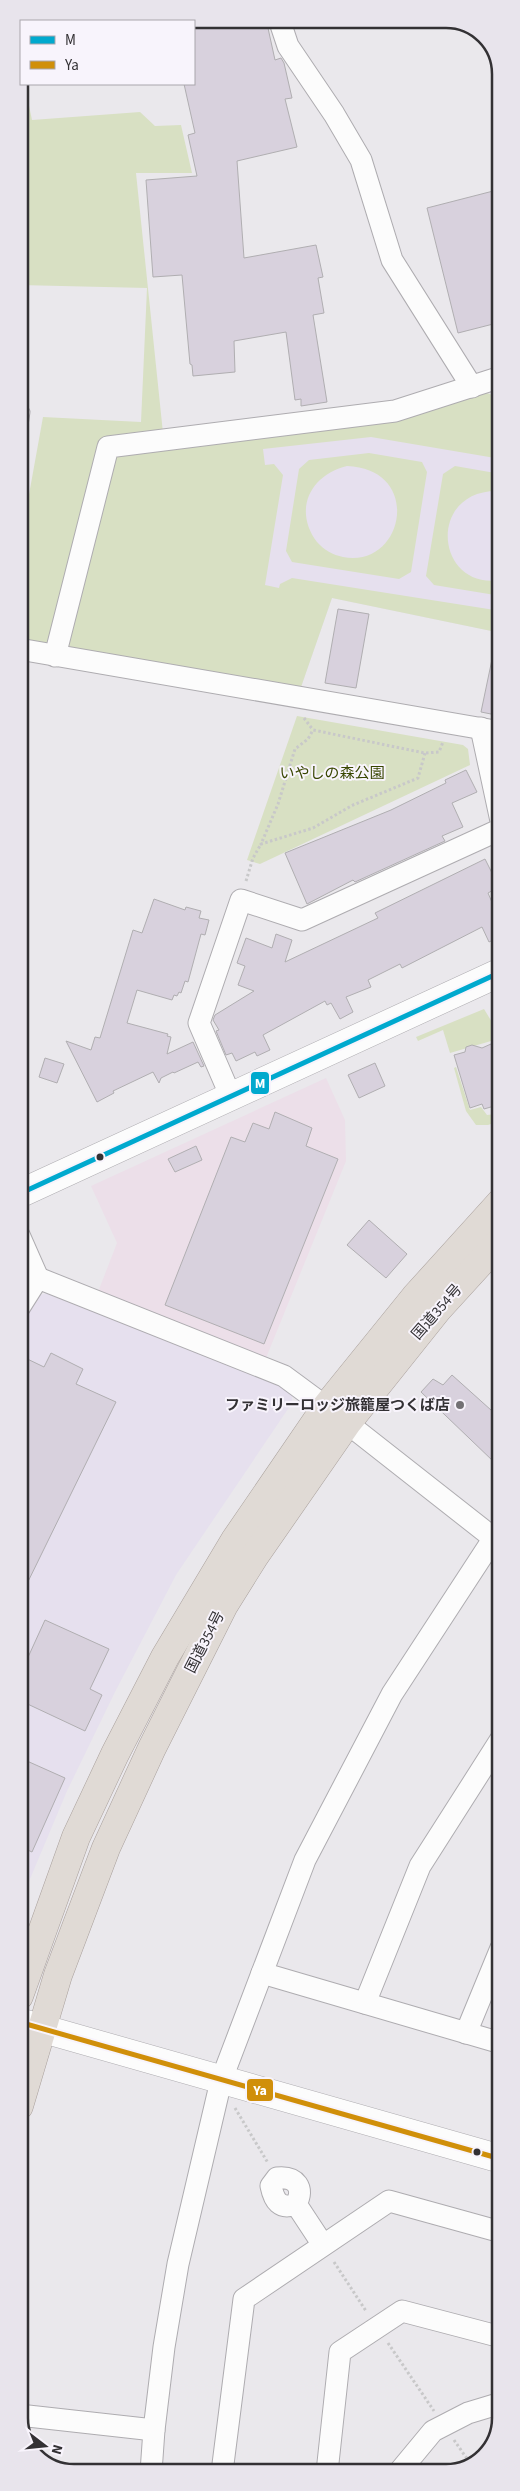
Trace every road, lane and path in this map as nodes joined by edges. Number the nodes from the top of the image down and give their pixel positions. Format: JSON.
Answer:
{"nodes":[{"id":1,"x":282,"y":28,"type":"edge"},
{"id":2,"x":492,"y":383,"type":"edge"},
{"id":3,"x":472,"y":387,"type":"junction"},
{"id":4,"x":28,"y":651,"type":"edge"},
{"id":5,"x":55,"y":656,"type":"junction"},
{"id":6,"x":491,"y":730,"type":"edge"},
{"id":7,"x":446,"y":736,"type":"dead end"},
{"id":8,"x":425,"y":753,"type":"junction"},
{"id":9,"x":492,"y":833,"type":"edge"},
{"id":10,"x":260,"y":844,"type":"junction"},
{"id":11,"x":240,"y":900,"type":"junction"},
{"id":12,"x":492,"y":976,"type":"edge"},
{"id":13,"x":231,"y":1097,"type":"junction"},
{"id":14,"x":28,"y":1190,"type":"edge"},
{"id":15,"x":492,"y":1212,"type":"edge"},
{"id":16,"x":492,"y":1250,"type":"edge"},
{"id":17,"x":28,"y":1255,"type":"edge"},
{"id":18,"x":38,"y":1278,"type":"junction"},
{"id":19,"x":28,"y":1294,"type":"edge"},
{"id":20,"x":337,"y":1415,"type":"junction"},
{"id":21,"x":492,"y":1531,"type":"edge"},
{"id":22,"x":492,"y":1545,"type":"edge"},
{"id":23,"x":492,"y":1753,"type":"edge"},
{"id":24,"x":492,"y":1970,"type":"edge"},
{"id":25,"x":28,"y":1971,"type":"edge"},
{"id":26,"x":262,"y":1973,"type":"junction"},
{"id":27,"x":365,"y":2003,"type":"junction"},
{"id":28,"x":30,"y":2025,"type":"edge"},
{"id":29,"x":466,"y":2033,"type":"junction"},
{"id":30,"x":28,"y":2040,"type":"edge"},
{"id":31,"x":492,"y":2040,"type":"edge"},
{"id":32,"x":221,"y":2081,"type":"junction"},
{"id":33,"x":234,"y":2106,"type":"dead end"},
{"id":34,"x":492,"y":2156,"type":"edge"},
{"id":35,"x":277,"y":2178,"type":"joint"},
{"id":36,"x":492,"y":2230,"type":"edge"},
{"id":37,"x":323,"y":2245,"type":"junction"},
{"id":38,"x":377,"y":2328,"type":"junction"},
{"id":39,"x":492,"y":2335,"type":"edge"},
{"id":40,"x":492,"y":2406,"type":"edge"},
{"id":41,"x":28,"y":2416,"type":"edge"},
{"id":42,"x":444,"y":2425,"type":"junction"},
{"id":43,"x":154,"y":2430,"type":"junction"},
{"id":44,"x":467,"y":2458,"type":"edge"},
{"id":45,"x":152,"y":2463,"type":"edge"},
{"id":46,"x":223,"y":2463,"type":"edge"},
{"id":47,"x":328,"y":2464,"type":"edge"},
{"id":48,"x":406,"y":2464,"type":"edge"}],
"edges":[{"from":1,"to":3,"type":"street"},
{"from":2,"to":3,"type":"street"},
{"from":3,"to":5,"type":"street"},
{"from":4,"to":5,"type":"street"},
{"from":5,"to":6,"type":"street"},
{"from":7,"to":8,"type":"path"},
{"from":8,"to":10,"type":"path"},
{"from":8,"to":10,"type":"path"},
{"from":9,"to":11,"type":"street"},
{"from":10,"to":11,"type":"path"},
{"from":11,"to":13,"type":"street"},
{"from":12,"to":13,"type":"street"},
{"from":13,"to":14,"type":"street"},
{"from":15,"to":20,"type":"highway","name":"国道354号"},
{"from":16,"to":20,"type":"highway","name":"国道354号"},
{"from":17,"to":18,"type":"street"},
{"from":18,"to":19,"type":"street"},
{"from":18,"to":20,"type":"street"},
{"from":20,"to":21,"type":"street"},
{"from":20,"to":25,"type":"highway","name":"国道354号"},
{"from":20,"to":28,"type":"highway","name":"国道354号"},
{"from":22,"to":26,"type":"street"},
{"from":23,"to":27,"type":"street"},
{"from":24,"to":29,"type":"street"},
{"from":26,"to":27,"type":"street"},
{"from":26,"to":32,"type":"street"},
{"from":27,"to":29,"type":"street"},
{"from":28,"to":30,"type":"highway","name":"国道354号"},
{"from":28,"to":32,"type":"street"},
{"from":29,"to":31,"type":"street"},
{"from":32,"to":34,"type":"street"},
{"from":32,"to":43,"type":"street"},
{"from":33,"to":35,"type":"path"},
{"from":35,"to":37,"type":"street"},
{"from":36,"to":37,"type":"street"},
{"from":37,"to":38,"type":"path"},
{"from":37,"to":46,"type":"street"},
{"from":38,"to":39,"type":"street"},
{"from":38,"to":42,"type":"path"},
{"from":38,"to":47,"type":"street"},
{"from":40,"to":42,"type":"street"},
{"from":41,"to":43,"type":"street"},
{"from":42,"to":44,"type":"path"},
{"from":42,"to":48,"type":"street"},
{"from":43,"to":45,"type":"street"}]}
